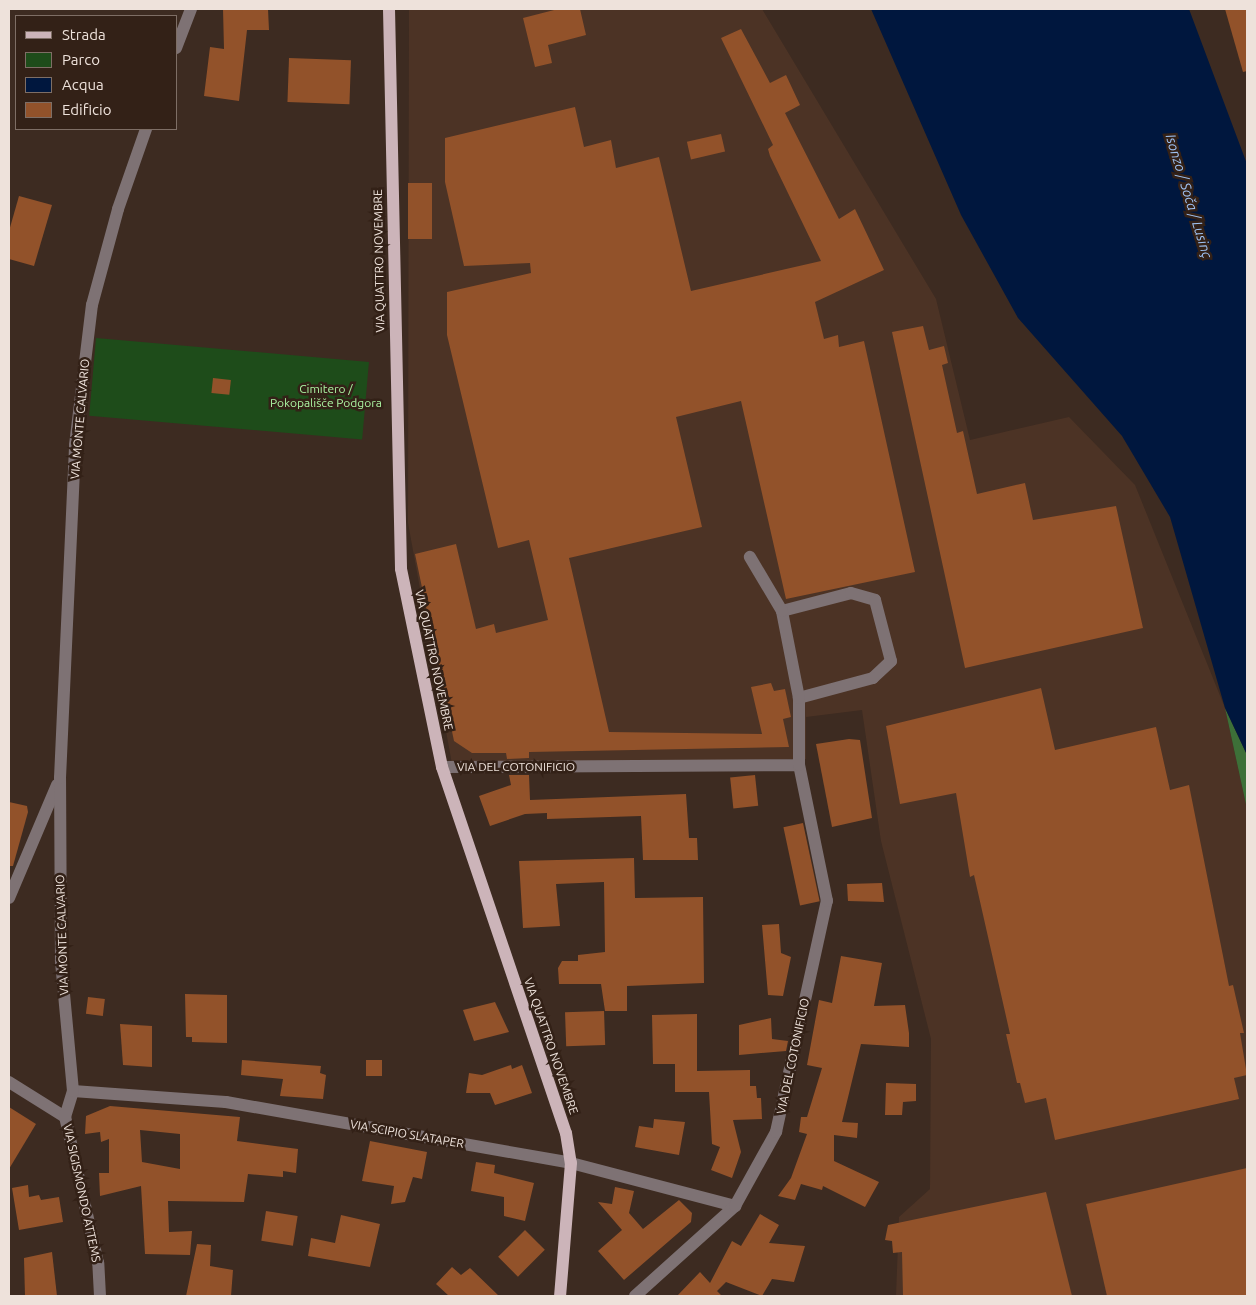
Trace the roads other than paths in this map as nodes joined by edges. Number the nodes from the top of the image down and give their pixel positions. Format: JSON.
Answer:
{"nodes":[{"id":1,"x":191,"y":9,"type":"edge"},
{"id":2,"x":389,"y":9,"type":"edge"},
{"id":3,"x":178,"y":43,"type":"edge"},
{"id":4,"x":146,"y":130,"type":"edge"},
{"id":5,"x":750,"y":557,"type":"dead end"},
{"id":6,"x":782,"y":611,"type":"junction"},
{"id":7,"x":799,"y":698,"type":"junction"},
{"id":8,"x":799,"y":765,"type":"junction"},
{"id":9,"x":442,"y":767,"type":"junction"},
{"id":10,"x":60,"y":778,"type":"junction"},
{"id":11,"x":9,"y":898,"type":"edge"},
{"id":12,"x":9,"y":1082,"type":"edge"},
{"id":13,"x":73,"y":1091,"type":"junction"},
{"id":14,"x":65,"y":1118,"type":"junction"},
{"id":15,"x":571,"y":1164,"type":"junction"},
{"id":16,"x":735,"y":1206,"type":"junction"},
{"id":17,"x":100,"y":1296,"type":"edge"},
{"id":18,"x":560,"y":1296,"type":"edge"},
{"id":19,"x":635,"y":1296,"type":"edge"}],
"edges":[{"from":1,"to":3,"type":"street"},
{"from":2,"to":9,"type":"main road","name":"VIA QUATTRO NOVEMBRE"},
{"from":4,"to":10,"type":"street","name":"VIA MONTE CALVARIO"},
{"from":5,"to":6,"type":"street","name":"VIA DEL COTONIFICIO"},
{"from":6,"to":7,"type":"street","name":"VIA DEL COTONIFICIO"},
{"from":6,"to":7,"type":"street"},
{"from":7,"to":8,"type":"street","name":"VIA DEL COTONIFICIO"},
{"from":8,"to":9,"type":"street","name":"VIA DEL COTONIFICIO"},
{"from":8,"to":16,"type":"street","name":"VIA DEL COTONIFICIO"},
{"from":9,"to":15,"type":"main road","name":"VIA QUATTRO NOVEMBRE"},
{"from":10,"to":11,"type":"street","name":"VIA MONTE CALVARIO"},
{"from":10,"to":13,"type":"street","name":"VIA MONTE CALVARIO"},
{"from":12,"to":14,"type":"street"},
{"from":13,"to":14,"type":"street","name":"VIA SIGISMONDO ATTEMS"},
{"from":13,"to":15,"type":"street","name":"VIA SCIPIO SLATAPER"},
{"from":14,"to":17,"type":"street","name":"VIA SIGISMONDO ATTEMS"},
{"from":15,"to":16,"type":"street","name":"VIA SCIPIO SLATAPER"},
{"from":15,"to":18,"type":"main road","name":"VIA QUATTRO NOVEMBRE"},
{"from":16,"to":19,"type":"street","name":"VIA DEL COTONIFICIO"}]}
